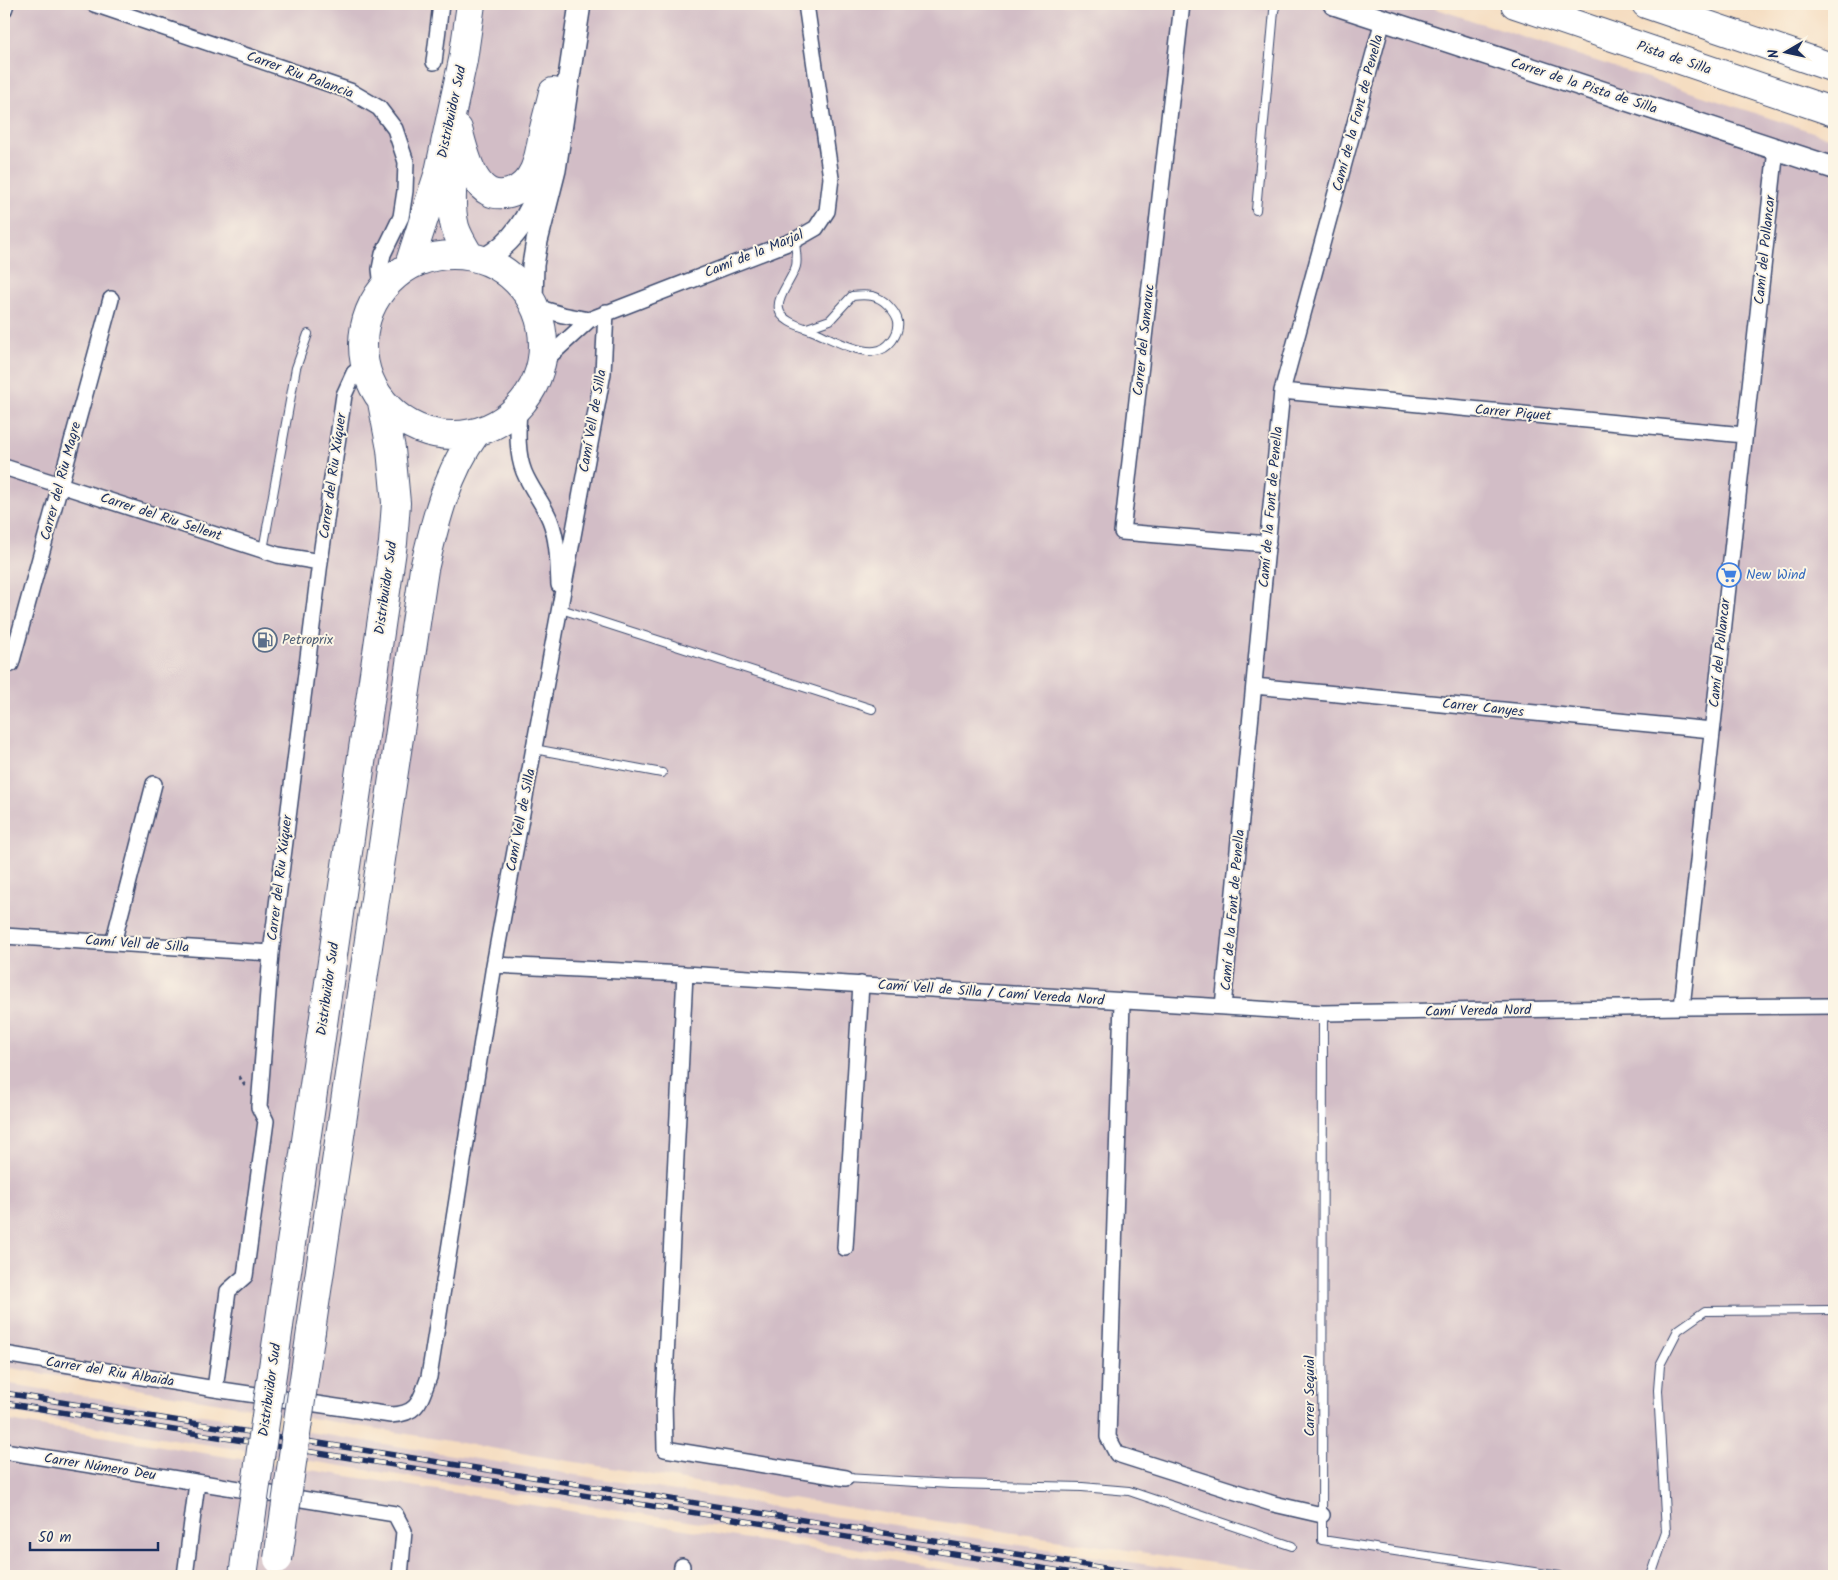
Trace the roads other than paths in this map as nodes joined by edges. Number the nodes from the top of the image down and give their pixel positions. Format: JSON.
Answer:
{"nodes":[{"id":1,"x":6,"y":4,"type":"edge"},
{"id":2,"x":94,"y":4,"type":"edge"},
{"id":3,"x":440,"y":4,"type":"edge"},
{"id":4,"x":471,"y":4,"type":"edge"},
{"id":5,"x":567,"y":4,"type":"edge"},
{"id":6,"x":580,"y":4,"type":"edge"},
{"id":7,"x":806,"y":4,"type":"edge"},
{"id":8,"x":1182,"y":4,"type":"edge"},
{"id":9,"x":1276,"y":4,"type":"edge"},
{"id":10,"x":1334,"y":4,"type":"edge"},
{"id":11,"x":1515,"y":4,"type":"edge"},
{"id":12,"x":1646,"y":4,"type":"edge"},
{"id":13,"x":4,"y":10,"type":"edge"},
{"id":14,"x":1383,"y":20,"type":"junction"},
{"id":15,"x":463,"y":60,"type":"junction"},
{"id":16,"x":434,"y":62,"type":"dead end"},
{"id":17,"x":1834,"y":68,"type":"edge"},
{"id":18,"x":553,"y":92,"type":"junction"},
{"id":19,"x":1834,"y":112,"type":"edge"},
{"id":20,"x":458,"y":129,"type":"junction"},
{"id":21,"x":1776,"y":149,"type":"junction"},
{"id":22,"x":1834,"y":168,"type":"edge"},
{"id":23,"x":1256,"y":210,"type":"dead end"},
{"id":24,"x":795,"y":240,"type":"junction"},
{"id":25,"x":477,"y":257,"type":"junction"},
{"id":26,"x":409,"y":265,"type":"junction"},
{"id":27,"x":382,"y":288,"type":"junction"},
{"id":28,"x":111,"y":299,"type":"dead end"},
{"id":29,"x":534,"y":303,"type":"junction"},
{"id":30,"x":606,"y":312,"type":"junction"},
{"id":31,"x":589,"y":320,"type":"junction"},
{"id":32,"x":807,"y":328,"type":"junction"},
{"id":33,"x":308,"y":334,"type":"dead end"},
{"id":34,"x":542,"y":363,"type":"junction"},
{"id":35,"x":365,"y":365,"type":"junction"},
{"id":36,"x":1282,"y":391,"type":"junction"},
{"id":37,"x":382,"y":402,"type":"junction"},
{"id":38,"x":519,"y":407,"type":"junction"},
{"id":39,"x":476,"y":433,"type":"junction"},
{"id":40,"x":1744,"y":435,"type":"junction"},
{"id":41,"x":4,"y":467,"type":"edge"},
{"id":42,"x":60,"y":485,"type":"junction"},
{"id":43,"x":1268,"y":544,"type":"junction"},
{"id":44,"x":263,"y":550,"type":"junction"},
{"id":45,"x":320,"y":562,"type":"junction"},
{"id":46,"x":560,"y":608,"type":"junction"},
{"id":47,"x":11,"y":664,"type":"dead end"},
{"id":48,"x":1254,"y":686,"type":"junction"},
{"id":49,"x":872,"y":710,"type":"dead end"},
{"id":50,"x":1712,"y":730,"type":"junction"},
{"id":51,"x":534,"y":749,"type":"junction"},
{"id":52,"x":662,"y":773,"type":"dead end"},
{"id":53,"x":154,"y":784,"type":"dead end"},
{"id":54,"x":4,"y":936,"type":"edge"},
{"id":55,"x":113,"y":943,"type":"junction"},
{"id":56,"x":271,"y":953,"type":"junction"},
{"id":57,"x":494,"y":965,"type":"junction"},
{"id":58,"x":685,"y":974,"type":"junction"},
{"id":59,"x":861,"y":984,"type":"junction"},
{"id":60,"x":1122,"y":1002,"type":"junction"},
{"id":61,"x":1834,"y":1006,"type":"edge"},
{"id":62,"x":1223,"y":1007,"type":"junction"},
{"id":63,"x":1682,"y":1007,"type":"junction"},
{"id":64,"x":1323,"y":1013,"type":"junction"},
{"id":65,"x":845,"y":1248,"type":"dead end"},
{"id":66,"x":1834,"y":1310,"type":"edge"},
{"id":67,"x":4,"y":1354,"type":"edge"},
{"id":68,"x":215,"y":1389,"type":"junction"},
{"id":69,"x":4,"y":1451,"type":"edge"},
{"id":70,"x":846,"y":1478,"type":"joint"},
{"id":71,"x":197,"y":1483,"type":"junction"},
{"id":72,"x":1322,"y":1515,"type":"junction"},
{"id":73,"x":1292,"y":1546,"type":"dead end"},
{"id":74,"x":245,"y":1565,"type":"edge"},
{"id":75,"x":277,"y":1568,"type":"edge"},
{"id":76,"x":185,"y":1576,"type":"edge"},
{"id":77,"x":400,"y":1576,"type":"edge"},
{"id":78,"x":1560,"y":1576,"type":"edge"},
{"id":79,"x":1651,"y":1576,"type":"edge"}],
"edges":[{"from":1,"to":13,"type":"street"},
{"from":2,"to":27,"type":"street","name":"Carrer Riu Palancia"},
{"from":3,"to":16,"type":"street"},
{"from":4,"to":15,"type":"highway"},
{"from":5,"to":18,"type":"street"},
{"from":6,"to":29,"type":"street"},
{"from":7,"to":24,"type":"street","name":"Camí de la Marjal"},
{"from":8,"to":43,"type":"street","name":"Carrer del Samaruc"},
{"from":9,"to":23,"type":"lane"},
{"from":10,"to":14,"type":"street","name":"Carrer de la Pista de Silla"},
{"from":11,"to":19,"type":"highway","name":"Pista de Silla"},
{"from":12,"to":17,"type":"highway"},
{"from":14,"to":21,"type":"street","name":"Carrer de la Pista de Silla"},
{"from":14,"to":36,"type":"street","name":"Camí de la Font de Penella"},
{"from":15,"to":20,"type":"highway","name":"Distribuïdor Sud"},
{"from":15,"to":26,"type":"highway","name":"Distribuïdor Sud"},
{"from":18,"to":20,"type":"highway"},
{"from":18,"to":25,"type":"street"},
{"from":20,"to":25,"type":"highway","name":"Distribuïdor Sud"},
{"from":21,"to":22,"type":"street","name":"Carrer de la Pista de Silla"},
{"from":21,"to":40,"type":"street","name":"Camí del Pollancar"},
{"from":24,"to":30,"type":"street","name":"Camí de la Marjal"},
{"from":24,"to":32,"type":"lane"},
{"from":25,"to":26,"type":"highway"},
{"from":25,"to":29,"type":"highway"},
{"from":26,"to":27,"type":"highway"},
{"from":27,"to":35,"type":"highway"},
{"from":28,"to":42,"type":"street","name":"Carrer del Riu Magre"},
{"from":29,"to":31,"type":"street"},
{"from":29,"to":34,"type":"highway"},
{"from":30,"to":31,"type":"street","name":"Camí de la Marjal"},
{"from":30,"to":46,"type":"street","name":"Camí Vell de Silla"},
{"from":31,"to":34,"type":"street","name":"Camí de la Marjal"},
{"from":32,"to":32,"type":"lane"},
{"from":33,"to":44,"type":"lane"},
{"from":34,"to":38,"type":"highway"},
{"from":35,"to":37,"type":"highway"},
{"from":35,"to":45,"type":"street","name":"Carrer del Riu Xúquer"},
{"from":36,"to":40,"type":"street","name":"Carrer Piquet"},
{"from":36,"to":43,"type":"street","name":"Camí de la Font de Penella"},
{"from":37,"to":39,"type":"highway"},
{"from":37,"to":74,"type":"highway","name":"Distribuïdor Sud","bridge":true},
{"from":38,"to":39,"type":"highway"},
{"from":38,"to":46,"type":"street"},
{"from":39,"to":75,"type":"highway","bridge":true},
{"from":40,"to":50,"type":"street","name":"Camí del Pollancar"},
{"from":41,"to":42,"type":"street","name":"Carrer del Riu Sellent"},
{"from":42,"to":44,"type":"street","name":"Carrer del Riu Sellent"},
{"from":42,"to":47,"type":"street","name":"Carrer del Riu Magre"},
{"from":43,"to":48,"type":"street","name":"Camí de la Font de Penella"},
{"from":44,"to":45,"type":"street","name":"Carrer del Riu Sellent"},
{"from":45,"to":56,"type":"street","name":"Carrer del Riu Xúquer"},
{"from":46,"to":49,"type":"lane"},
{"from":46,"to":51,"type":"street","name":"Camí Vell de Silla"},
{"from":48,"to":50,"type":"street","name":"Carrer Canyes"},
{"from":48,"to":62,"type":"street","name":"Camí de la Font de Penella"},
{"from":50,"to":63,"type":"street","name":"Camí del Pollancar"},
{"from":51,"to":52,"type":"lane"},
{"from":51,"to":57,"type":"street","name":"Camí Vell de Silla"},
{"from":53,"to":55,"type":"street"},
{"from":54,"to":55,"type":"street","name":"Camí Vell de Silla"},
{"from":55,"to":56,"type":"street","name":"Camí Vell de Silla"},
{"from":56,"to":68,"type":"street","name":"Carrer del Riu Xúquer"},
{"from":57,"to":58,"type":"street"},
{"from":57,"to":68,"type":"street","name":"Camí Vell de Silla"},
{"from":58,"to":59,"type":"street"},
{"from":58,"to":70,"type":"street"},
{"from":59,"to":60,"type":"street","name":"Camí Vell de Silla / Camí Vereda Nord"},
{"from":59,"to":65,"type":"street"},
{"from":60,"to":62,"type":"street","name":"Camí Vereda Nord"},
{"from":60,"to":72,"type":"street"},
{"from":61,"to":63,"type":"street","name":"Camí Vereda Nord"},
{"from":62,"to":64,"type":"street","name":"Camí Vereda Nord"},
{"from":63,"to":64,"type":"street","name":"Camí Vereda Nord"},
{"from":64,"to":72,"type":"lane","name":"Carrer Sequial"},
{"from":66,"to":79,"type":"lane"},
{"from":67,"to":68,"type":"street","name":"Carrer del Riu Albaida"},
{"from":69,"to":71,"type":"street","name":"Carrer Número Deu"},
{"from":70,"to":73,"type":"lane"},
{"from":71,"to":76,"type":"street"},
{"from":71,"to":77,"type":"street","name":"Carrer Número Deu"},
{"from":72,"to":78,"type":"lane","name":"Carrer Sequial"}]}
